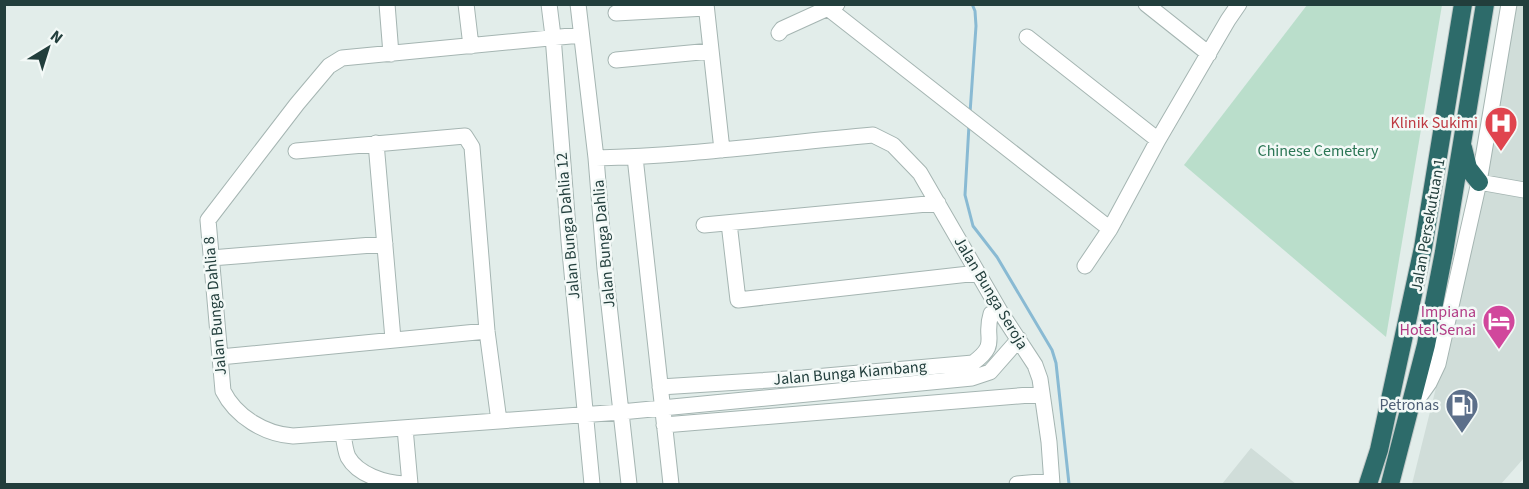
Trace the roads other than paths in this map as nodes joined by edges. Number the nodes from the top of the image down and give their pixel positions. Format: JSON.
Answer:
{"nodes":[{"id":1,"x":387,"y":4,"type":"edge"},
{"id":2,"x":466,"y":4,"type":"edge"},
{"id":3,"x":549,"y":4,"type":"edge"},
{"id":4,"x":578,"y":4,"type":"edge"},
{"id":5,"x":1146,"y":4,"type":"edge"},
{"id":6,"x":1239,"y":4,"type":"edge"},
{"id":7,"x":1463,"y":4,"type":"edge"},
{"id":8,"x":1485,"y":4,"type":"edge"},
{"id":9,"x":1509,"y":4,"type":"edge"},
{"id":10,"x":706,"y":6,"type":"edge"},
{"id":11,"x":833,"y":7,"type":"edge"},
{"id":12,"x":616,"y":13,"type":"dead end"},
{"id":13,"x":779,"y":33,"type":"dead end"},
{"id":14,"x":581,"y":34,"type":"junction"},
{"id":15,"x":553,"y":36,"type":"junction"},
{"id":16,"x":1027,"y":37,"type":"dead end"},
{"id":17,"x":471,"y":46,"type":"junction"},
{"id":18,"x":711,"y":51,"type":"junction"},
{"id":19,"x":391,"y":54,"type":"junction"},
{"id":20,"x":1209,"y":54,"type":"junction"},
{"id":21,"x":616,"y":60,"type":"dead end"},
{"id":22,"x":1462,"y":137,"type":"junction"},
{"id":23,"x":1158,"y":140,"type":"junction"},
{"id":24,"x":376,"y":142,"type":"junction"},
{"id":25,"x":722,"y":150,"type":"junction"},
{"id":26,"x":296,"y":151,"type":"dead end"},
{"id":27,"x":635,"y":157,"type":"junction"},
{"id":28,"x":596,"y":158,"type":"junction"},
{"id":29,"x":1479,"y":182,"type":"junction"},
{"id":30,"x":1524,"y":190,"type":"edge"},
{"id":31,"x":938,"y":203,"type":"junction"},
{"id":32,"x":729,"y":223,"type":"junction"},
{"id":33,"x":704,"y":225,"type":"dead end"},
{"id":34,"x":1110,"y":229,"type":"junction"},
{"id":35,"x":385,"y":244,"type":"junction"},
{"id":36,"x":211,"y":258,"type":"junction"},
{"id":37,"x":1085,"y":266,"type":"dead end"},
{"id":38,"x":978,"y":273,"type":"junction"},
{"id":39,"x":1001,"y":313,"type":"junction"},
{"id":40,"x":487,"y":330,"type":"junction"},
{"id":41,"x":393,"y":339,"type":"junction"},
{"id":42,"x":1019,"y":339,"type":"junction"},
{"id":43,"x":220,"y":357,"type":"junction"},
{"id":44,"x":660,"y":387,"type":"junction"},
{"id":45,"x":1042,"y":394,"type":"junction"},
{"id":46,"x":663,"y":408,"type":"junction"},
{"id":47,"x":621,"y":412,"type":"junction"},
{"id":48,"x":1408,"y":413,"type":"junction"},
{"id":49,"x":586,"y":414,"type":"junction"},
{"id":50,"x":499,"y":421,"type":"junction"},
{"id":51,"x":664,"y":425,"type":"junction"},
{"id":52,"x":405,"y":428,"type":"junction"},
{"id":53,"x":343,"y":433,"type":"junction"},
{"id":54,"x":1379,"y":450,"type":"junction"},
{"id":55,"x":1051,"y":483,"type":"edge"},
{"id":56,"x":404,"y":484,"type":"edge"},
{"id":57,"x":410,"y":484,"type":"edge"},
{"id":58,"x":592,"y":484,"type":"edge"},
{"id":59,"x":629,"y":484,"type":"edge"},
{"id":60,"x":671,"y":484,"type":"edge"},
{"id":61,"x":1017,"y":484,"type":"edge"},
{"id":62,"x":1358,"y":484,"type":"edge"},
{"id":63,"x":1368,"y":484,"type":"edge"},
{"id":64,"x":1390,"y":484,"type":"edge"}],
"edges":[{"from":1,"to":19,"type":"street"},
{"from":2,"to":17,"type":"street"},
{"from":3,"to":15,"type":"street","name":"Jalan Bunga Dahlia 12"},
{"from":4,"to":14,"type":"street","name":"Jalan Bunga Dahlia"},
{"from":5,"to":20,"type":"street"},
{"from":6,"to":20,"type":"street"},
{"from":7,"to":54,"type":"highway","name":"Jalan Persekutuan 1"},
{"from":8,"to":22,"type":"highway","name":"Jalan Persekutuan 1"},
{"from":9,"to":29,"type":"street"},
{"from":10,"to":12,"type":"street"},
{"from":10,"to":18,"type":"street"},
{"from":11,"to":13,"type":"street"},
{"from":11,"to":34,"type":"street"},
{"from":14,"to":15,"type":"street","name":"Jalan Bunga Dahlia 8"},
{"from":14,"to":28,"type":"street","name":"Jalan Bunga Dahlia"},
{"from":15,"to":17,"type":"street","name":"Jalan Bunga Dahlia 8"},
{"from":15,"to":49,"type":"street","name":"Jalan Bunga Dahlia 12"},
{"from":16,"to":23,"type":"street"},
{"from":17,"to":19,"type":"street","name":"Jalan Bunga Dahlia 8"},
{"from":18,"to":21,"type":"street"},
{"from":18,"to":25,"type":"street"},
{"from":19,"to":36,"type":"street","name":"Jalan Bunga Dahlia 8"},
{"from":20,"to":23,"type":"street"},
{"from":22,"to":29,"type":"highway"},
{"from":22,"to":48,"type":"highway","name":"Jalan Persekutuan 1"},
{"from":23,"to":34,"type":"street"},
{"from":24,"to":26,"type":"street"},
{"from":24,"to":35,"type":"street"},
{"from":24,"to":40,"type":"street"},
{"from":25,"to":27,"type":"street"},
{"from":25,"to":31,"type":"street","name":"Jalan Bunga Seroja"},
{"from":27,"to":28,"type":"street"},
{"from":27,"to":44,"type":"street"},
{"from":28,"to":47,"type":"street","name":"Jalan Bunga Dahlia"},
{"from":29,"to":30,"type":"street"},
{"from":29,"to":48,"type":"street"},
{"from":31,"to":32,"type":"street"},
{"from":31,"to":38,"type":"street","name":"Jalan Bunga Seroja"},
{"from":32,"to":33,"type":"street"},
{"from":32,"to":38,"type":"street"},
{"from":34,"to":37,"type":"street"},
{"from":35,"to":36,"type":"street"},
{"from":35,"to":41,"type":"street"},
{"from":36,"to":43,"type":"street","name":"Jalan Bunga Dahlia 8"},
{"from":38,"to":39,"type":"street","name":"Jalan Bunga Seroja"},
{"from":39,"to":42,"type":"street","name":"Jalan Bunga Seroja"},
{"from":39,"to":44,"type":"street","name":"Jalan Bunga Kiambang"},
{"from":40,"to":41,"type":"street"},
{"from":40,"to":50,"type":"street"},
{"from":41,"to":43,"type":"street"},
{"from":42,"to":45,"type":"street","name":"Jalan Bunga Seroja"},
{"from":42,"to":46,"type":"street","name":"Jalan Bunga Dahlia 8"},
{"from":43,"to":53,"type":"street","name":"Jalan Bunga Dahlia 8"},
{"from":44,"to":46,"type":"street"},
{"from":45,"to":51,"type":"street"},
{"from":45,"to":55,"type":"street","name":"Jalan Bunga Seroja"},
{"from":46,"to":47,"type":"street","name":"Jalan Bunga Dahlia 8"},
{"from":46,"to":51,"type":"street"},
{"from":47,"to":49,"type":"street","name":"Jalan Bunga Dahlia 8"},
{"from":47,"to":59,"type":"street","name":"Jalan Bunga Dahlia"},
{"from":48,"to":64,"type":"highway","name":"Jalan Persekutuan 1"},
{"from":49,"to":50,"type":"street","name":"Jalan Bunga Dahlia 8"},
{"from":49,"to":58,"type":"street","name":"Jalan Bunga Dahlia 12"},
{"from":50,"to":52,"type":"street","name":"Jalan Bunga Dahlia 8"},
{"from":51,"to":60,"type":"street"},
{"from":52,"to":53,"type":"street","name":"Jalan Bunga Dahlia 8"},
{"from":52,"to":57,"type":"street"},
{"from":53,"to":56,"type":"street"},
{"from":54,"to":62,"type":"street"},
{"from":54,"to":63,"type":"highway","name":"Jalan Persekutuan 1"},
{"from":55,"to":61,"type":"street"}]}
